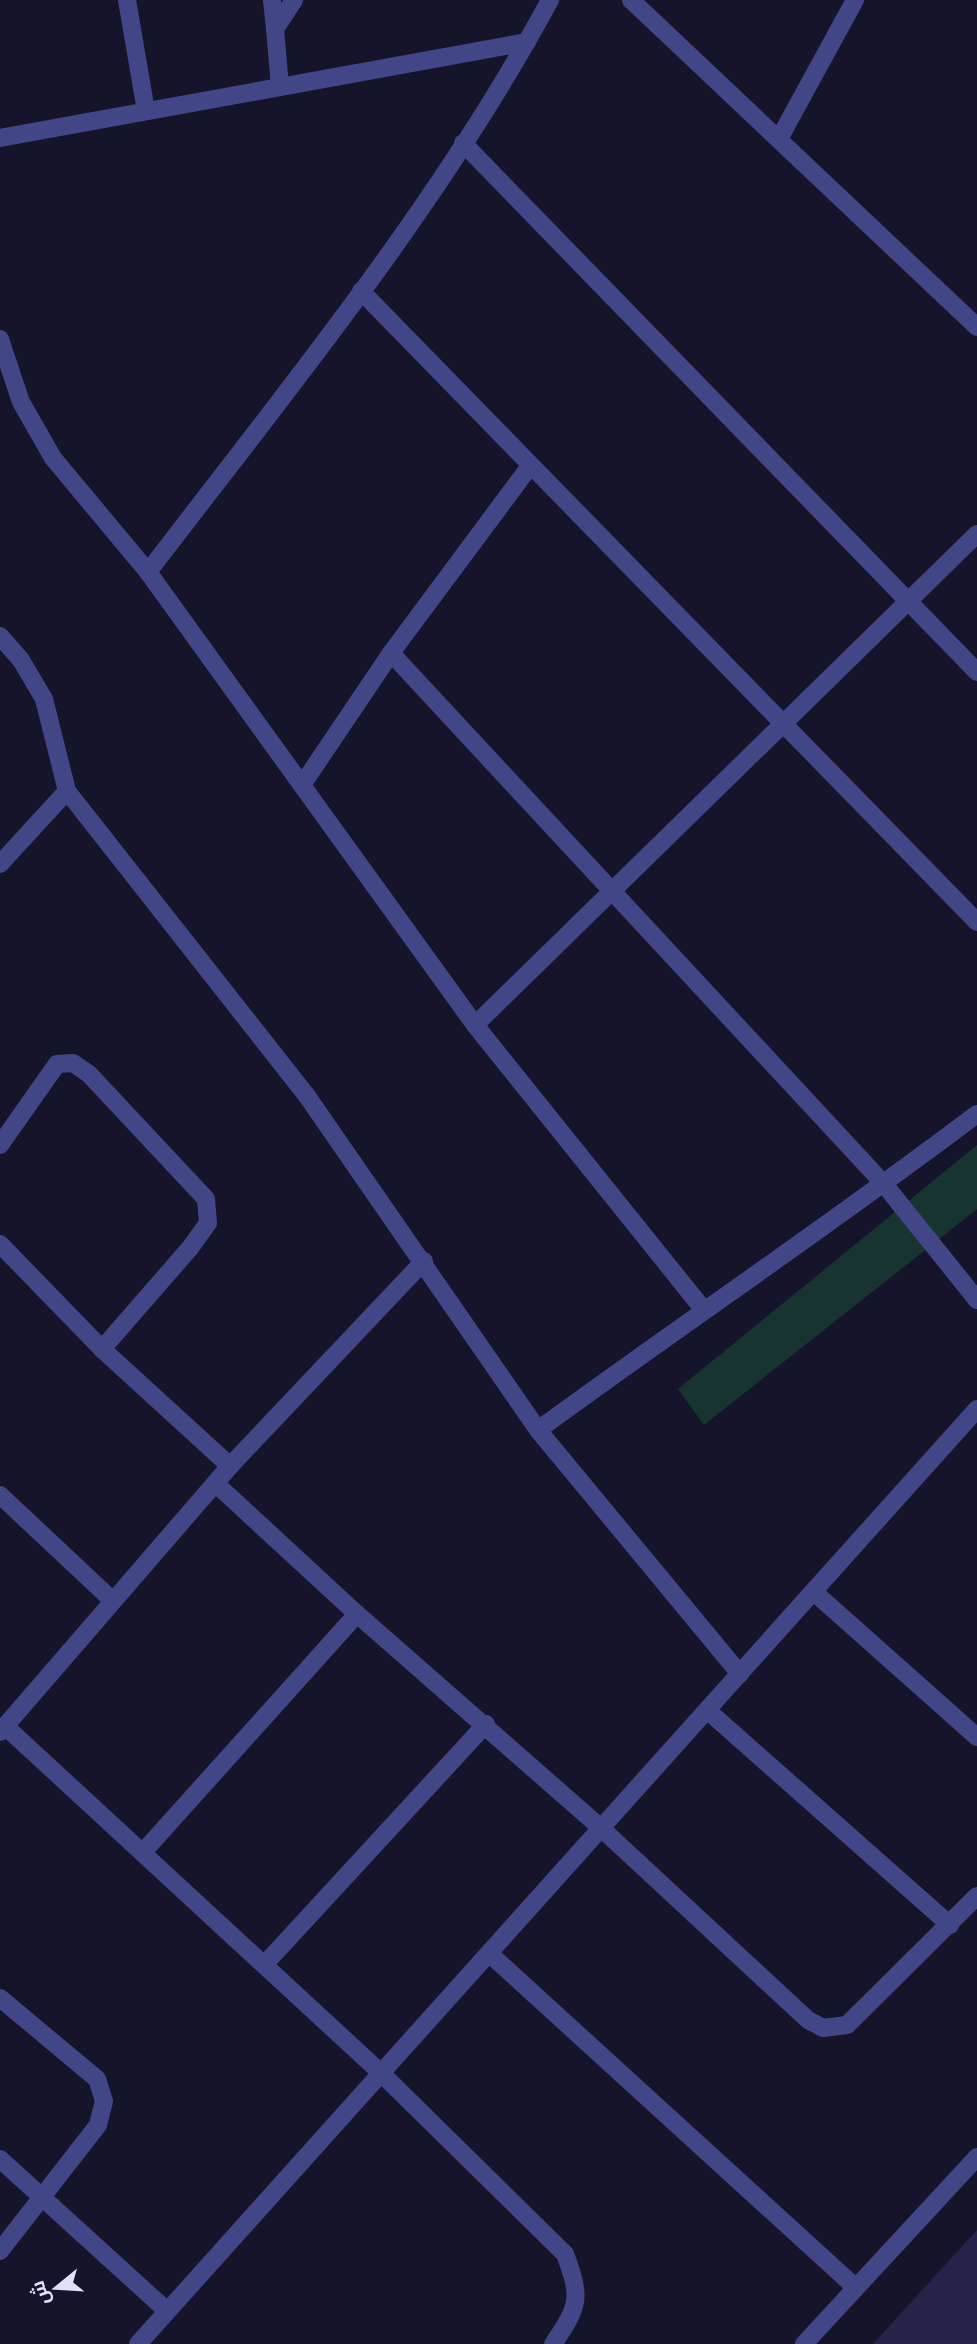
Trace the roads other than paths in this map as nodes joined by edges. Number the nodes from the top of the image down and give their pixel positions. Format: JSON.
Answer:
{"nodes":[{"id":1,"x":127,"y":0,"type":"edge"},
{"id":2,"x":272,"y":0,"type":"edge"},
{"id":3,"x":294,"y":0,"type":"edge"},
{"id":4,"x":550,"y":0,"type":"edge"},
{"id":5,"x":631,"y":0,"type":"edge"},
{"id":6,"x":855,"y":0,"type":"edge"},
{"id":7,"x":275,"y":29,"type":"junction"},
{"id":8,"x":527,"y":42,"type":"junction"},
{"id":9,"x":280,"y":87,"type":"junction"},
{"id":10,"x":146,"y":111,"type":"junction"},
{"id":11,"x":0,"y":138,"type":"edge"},
{"id":12,"x":779,"y":139,"type":"junction"},
{"id":13,"x":463,"y":143,"type":"junction"},
{"id":14,"x":361,"y":291,"type":"junction"},
{"id":15,"x":977,"y":327,"type":"edge"},
{"id":16,"x":0,"y":339,"type":"edge"},
{"id":17,"x":530,"y":466,"type":"junction"},
{"id":18,"x":977,"y":534,"type":"edge"},
{"id":19,"x":148,"y":572,"type":"junction"},
{"id":20,"x":909,"y":601,"type":"junction"},
{"id":21,"x":0,"y":636,"type":"edge"},
{"id":22,"x":391,"y":653,"type":"junction"},
{"id":23,"x":977,"y":672,"type":"edge"},
{"id":24,"x":783,"y":726,"type":"junction"},
{"id":25,"x":302,"y":785,"type":"junction"},
{"id":26,"x":67,"y":791,"type":"junction"},
{"id":27,"x":0,"y":864,"type":"edge"},
{"id":28,"x":614,"y":892,"type":"junction"},
{"id":29,"x":977,"y":922,"type":"edge"},
{"id":30,"x":475,"y":1025,"type":"junction"},
{"id":31,"x":977,"y":1114,"type":"edge"},
{"id":32,"x":0,"y":1145,"type":"edge"},
{"id":33,"x":884,"y":1185,"type":"junction"},
{"id":34,"x":0,"y":1244,"type":"edge"},
{"id":35,"x":424,"y":1261,"type":"junction"},
{"id":36,"x":977,"y":1300,"type":"edge"},
{"id":37,"x":703,"y":1309,"type":"junction"},
{"id":38,"x":102,"y":1349,"type":"junction"},
{"id":39,"x":977,"y":1409,"type":"edge"},
{"id":40,"x":970,"y":1429,"type":"edge"},
{"id":41,"x":538,"y":1430,"type":"junction"},
{"id":42,"x":230,"y":1466,"type":"junction"},
{"id":43,"x":215,"y":1483,"type":"junction"},
{"id":44,"x":0,"y":1496,"type":"edge"},
{"id":45,"x":815,"y":1593,"type":"junction"},
{"id":46,"x":112,"y":1600,"type":"junction"},
{"id":47,"x":358,"y":1614,"type":"junction"},
{"id":48,"x":740,"y":1674,"type":"junction"},
{"id":49,"x":707,"y":1710,"type":"junction"},
{"id":50,"x":486,"y":1724,"type":"junction"},
{"id":51,"x":2,"y":1729,"type":"edge"},
{"id":52,"x":977,"y":1737,"type":"edge"},
{"id":53,"x":601,"y":1828,"type":"junction"},
{"id":54,"x":144,"y":1851,"type":"junction"},
{"id":55,"x":977,"y":1896,"type":"edge"},
{"id":56,"x":950,"y":1925,"type":"junction"},
{"id":57,"x":491,"y":1955,"type":"junction"},
{"id":58,"x":264,"y":1965,"type":"junction"},
{"id":59,"x":0,"y":1998,"type":"edge"},
{"id":60,"x":380,"y":2073,"type":"junction"},
{"id":61,"x":977,"y":2157,"type":"edge"},
{"id":62,"x":0,"y":2159,"type":"edge"},
{"id":63,"x":44,"y":2198,"type":"junction"},
{"id":64,"x":0,"y":2251,"type":"edge"},
{"id":65,"x":855,"y":2287,"type":"junction"},
{"id":66,"x":166,"y":2310,"type":"junction"},
{"id":67,"x":138,"y":2344,"type":"edge"},
{"id":68,"x":554,"y":2344,"type":"edge"},
{"id":69,"x":804,"y":2344,"type":"edge"}],
"edges":[{"from":1,"to":10,"type":"street"},
{"from":2,"to":7,"type":"street"},
{"from":3,"to":7,"type":"street"},
{"from":4,"to":8,"type":"street"},
{"from":5,"to":12,"type":"street"},
{"from":6,"to":12,"type":"street"},
{"from":7,"to":9,"type":"street"},
{"from":8,"to":9,"type":"street"},
{"from":8,"to":13,"type":"street"},
{"from":9,"to":10,"type":"street"},
{"from":10,"to":11,"type":"street"},
{"from":12,"to":15,"type":"street"},
{"from":13,"to":14,"type":"street"},
{"from":13,"to":20,"type":"street"},
{"from":14,"to":17,"type":"street"},
{"from":14,"to":19,"type":"street"},
{"from":16,"to":19,"type":"street"},
{"from":17,"to":22,"type":"street"},
{"from":17,"to":24,"type":"street"},
{"from":18,"to":20,"type":"street"},
{"from":19,"to":25,"type":"street"},
{"from":20,"to":23,"type":"street"},
{"from":20,"to":24,"type":"street"},
{"from":21,"to":26,"type":"street"},
{"from":22,"to":25,"type":"street"},
{"from":22,"to":28,"type":"street"},
{"from":24,"to":28,"type":"street"},
{"from":24,"to":29,"type":"street"},
{"from":25,"to":30,"type":"street"},
{"from":26,"to":27,"type":"street"},
{"from":26,"to":35,"type":"street"},
{"from":28,"to":30,"type":"street"},
{"from":28,"to":33,"type":"street"},
{"from":30,"to":37,"type":"street"},
{"from":31,"to":33,"type":"street"},
{"from":32,"to":38,"type":"street"},
{"from":33,"to":36,"type":"street"},
{"from":33,"to":37,"type":"street"},
{"from":34,"to":38,"type":"street"},
{"from":35,"to":41,"type":"street"},
{"from":35,"to":42,"type":"street"},
{"from":37,"to":41,"type":"street"},
{"from":38,"to":42,"type":"street"},
{"from":39,"to":40,"type":"street"},
{"from":40,"to":45,"type":"street"},
{"from":41,"to":48,"type":"street"},
{"from":42,"to":43,"type":"street"},
{"from":43,"to":46,"type":"street"},
{"from":43,"to":47,"type":"street"},
{"from":44,"to":46,"type":"street"},
{"from":45,"to":48,"type":"street"},
{"from":45,"to":52,"type":"street"},
{"from":46,"to":51,"type":"street"},
{"from":47,"to":50,"type":"street"},
{"from":47,"to":54,"type":"street"},
{"from":48,"to":49,"type":"street"},
{"from":49,"to":53,"type":"street"},
{"from":49,"to":56,"type":"street"},
{"from":50,"to":53,"type":"street"},
{"from":50,"to":58,"type":"street"},
{"from":51,"to":54,"type":"street"},
{"from":53,"to":56,"type":"street"},
{"from":53,"to":57,"type":"street"},
{"from":54,"to":58,"type":"street"},
{"from":55,"to":56,"type":"street"},
{"from":57,"to":60,"type":"street"},
{"from":57,"to":65,"type":"street"},
{"from":58,"to":60,"type":"street"},
{"from":59,"to":63,"type":"street"},
{"from":60,"to":66,"type":"street"},
{"from":60,"to":68,"type":"street"},
{"from":61,"to":65,"type":"street"},
{"from":62,"to":63,"type":"street"},
{"from":63,"to":64,"type":"street"},
{"from":63,"to":66,"type":"street"},
{"from":65,"to":69,"type":"street"},
{"from":66,"to":67,"type":"street"}]}
